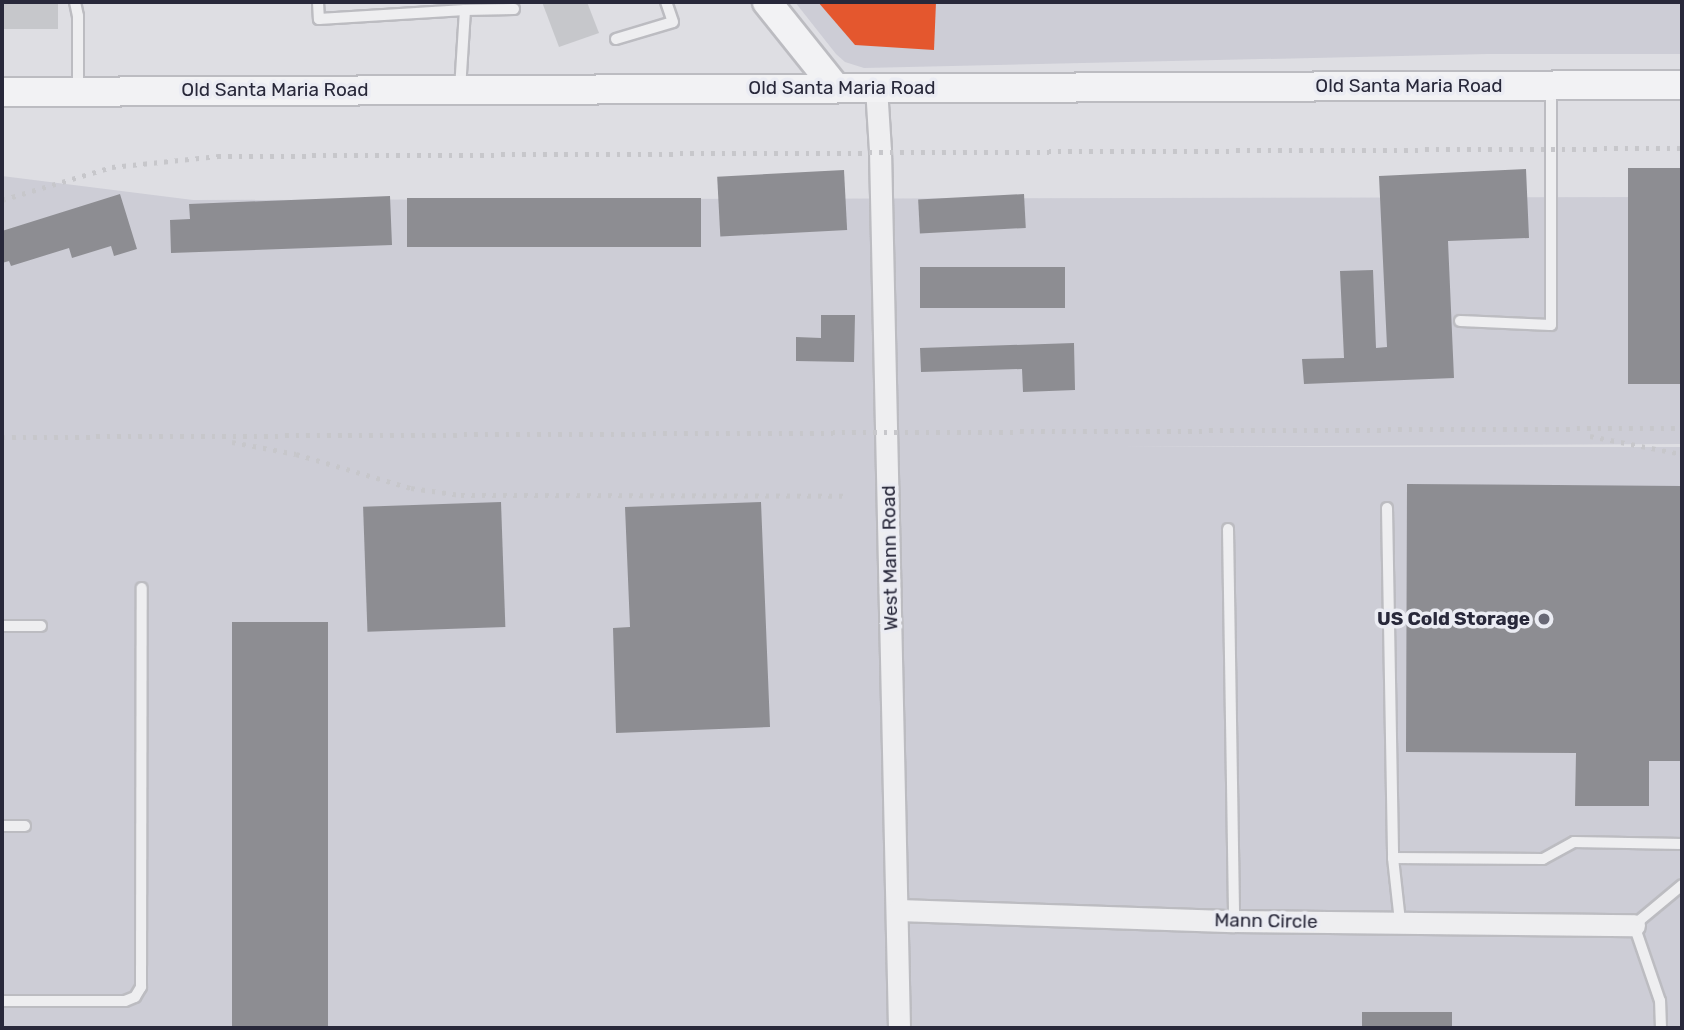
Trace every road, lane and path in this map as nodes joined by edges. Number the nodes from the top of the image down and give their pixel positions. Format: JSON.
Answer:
{"nodes":[{"id":1,"x":75,"y":2,"type":"edge"},
{"id":2,"x":318,"y":2,"type":"edge"},
{"id":3,"x":666,"y":2,"type":"edge"},
{"id":4,"x":767,"y":2,"type":"edge"},
{"id":5,"x":514,"y":9,"type":"dead end"},
{"id":6,"x":465,"y":10,"type":"junction"},
{"id":7,"x":616,"y":38,"type":"dead end"},
{"id":8,"x":1551,"y":85,"type":"junction"},
{"id":9,"x":1682,"y":85,"type":"edge"},
{"id":10,"x":835,"y":87,"type":"junction"},
{"id":11,"x":876,"y":88,"type":"junction"},
{"id":12,"x":460,"y":89,"type":"junction"},
{"id":13,"x":2,"y":92,"type":"edge"},
{"id":14,"x":78,"y":92,"type":"junction"},
{"id":15,"x":1460,"y":321,"type":"dead end"},
{"id":16,"x":1387,"y":508,"type":"dead end"},
{"id":17,"x":1228,"y":529,"type":"dead end"},
{"id":18,"x":142,"y":588,"type":"dead end"},
{"id":19,"x":2,"y":626,"type":"edge"},
{"id":20,"x":41,"y":626,"type":"dead end"},
{"id":21,"x":25,"y":826,"type":"dead end"},
{"id":22,"x":2,"y":827,"type":"edge"},
{"id":23,"x":1682,"y":844,"type":"edge"},
{"id":24,"x":1392,"y":858,"type":"junction"},
{"id":25,"x":1682,"y":885,"type":"edge"},
{"id":26,"x":898,"y":910,"type":"junction"},
{"id":27,"x":1234,"y":921,"type":"junction"},
{"id":28,"x":1400,"y":921,"type":"junction"},
{"id":29,"x":1634,"y":925,"type":"junction"},
{"id":30,"x":2,"y":1001,"type":"edge"},
{"id":31,"x":899,"y":1028,"type":"edge"},
{"id":32,"x":1661,"y":1028,"type":"edge"}],
"edges":[{"from":1,"to":14,"type":"lane"},
{"from":2,"to":6,"type":"lane"},
{"from":3,"to":7,"type":"lane"},
{"from":4,"to":10,"type":"main road"},
{"from":5,"to":6,"type":"lane"},
{"from":6,"to":12,"type":"lane"},
{"from":8,"to":9,"type":"main road","name":"Old Santa Maria Road"},
{"from":8,"to":11,"type":"main road","name":"Old Santa Maria Road"},
{"from":8,"to":15,"type":"lane"},
{"from":10,"to":11,"type":"main road","name":"Old Santa Maria Road"},
{"from":10,"to":12,"type":"main road","name":"Old Santa Maria Road"},
{"from":11,"to":26,"type":"street","name":"West Mann Road"},
{"from":12,"to":14,"type":"main road","name":"Old Santa Maria Road"},
{"from":13,"to":14,"type":"main road","name":"Old Santa Maria Road"},
{"from":16,"to":24,"type":"lane"},
{"from":17,"to":27,"type":"lane"},
{"from":18,"to":30,"type":"lane"},
{"from":19,"to":20,"type":"lane"},
{"from":21,"to":22,"type":"lane"},
{"from":23,"to":24,"type":"lane"},
{"from":24,"to":28,"type":"lane"},
{"from":25,"to":29,"type":"lane"},
{"from":26,"to":27,"type":"street","name":"Mann Circle"},
{"from":26,"to":31,"type":"street","name":"West Mann Road"},
{"from":27,"to":28,"type":"street","name":"Mann Circle"},
{"from":28,"to":29,"type":"street","name":"Mann Circle"},
{"from":29,"to":32,"type":"lane"}]}
